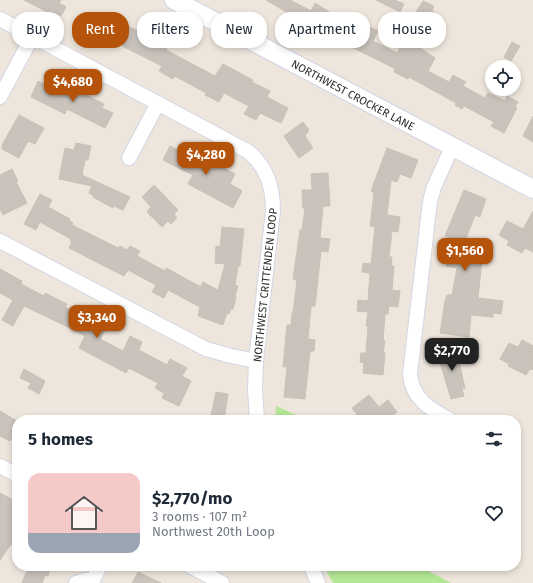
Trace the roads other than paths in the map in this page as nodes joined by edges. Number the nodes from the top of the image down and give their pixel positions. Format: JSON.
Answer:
{"nodes":[{"id":1,"x":174,"y":0,"type":"edge"},
{"id":2,"x":0,"y":19,"type":"edge"},
{"id":3,"x":12,"y":26,"type":"edge"},
{"id":4,"x":26,"y":48,"type":"edge"},
{"id":5,"x":53,"y":48,"type":"edge"},
{"id":6,"x":0,"y":97,"type":"edge"},
{"id":7,"x":158,"y":103,"type":"junction"},
{"id":8,"x":452,"y":147,"type":"junction"},
{"id":9,"x":129,"y":158,"type":"dead end"},
{"id":10,"x":533,"y":189,"type":"edge"},
{"id":11,"x":0,"y":241,"type":"edge"},
{"id":12,"x":256,"y":361,"type":"junction"},
{"id":13,"x":257,"y":415,"type":"edge"},
{"id":14,"x":440,"y":415,"type":"edge"},
{"id":15,"x":0,"y":466,"type":"edge"},
{"id":16,"x":12,"y":472,"type":"edge"},
{"id":17,"x":98,"y":571,"type":"edge"},
{"id":18,"x":199,"y":571,"type":"edge"},
{"id":19,"x":313,"y":571,"type":"edge"},
{"id":20,"x":92,"y":582,"type":"edge"},
{"id":21,"x":76,"y":583,"type":"edge"},
{"id":22,"x":222,"y":583,"type":"edge"},
{"id":23,"x":318,"y":583,"type":"edge"}],
"edges":[{"from":1,"to":8,"type":"street","name":"NORTHWEST CROCKER LANE"},
{"from":2,"to":3,"type":"street","name":"NORTHWEST CRITTENDEN LOOP"},
{"from":4,"to":6,"type":"street"},
{"from":5,"to":7,"type":"street","name":"NORTHWEST CRITTENDEN LOOP"},
{"from":7,"to":9,"type":"street"},
{"from":7,"to":12,"type":"street","name":"NORTHWEST CRITTENDEN LOOP"},
{"from":8,"to":10,"type":"street","name":"NORTHWEST CROCKER LANE"},
{"from":8,"to":14,"type":"street"},
{"from":11,"to":12,"type":"street"},
{"from":12,"to":13,"type":"street","name":"NORTHWEST CRITTENDEN LOOP"},
{"from":15,"to":16,"type":"street"},
{"from":17,"to":20,"type":"street"},
{"from":18,"to":22,"type":"street"},
{"from":19,"to":23,"type":"street"},
{"from":20,"to":21,"type":"street"}]}
